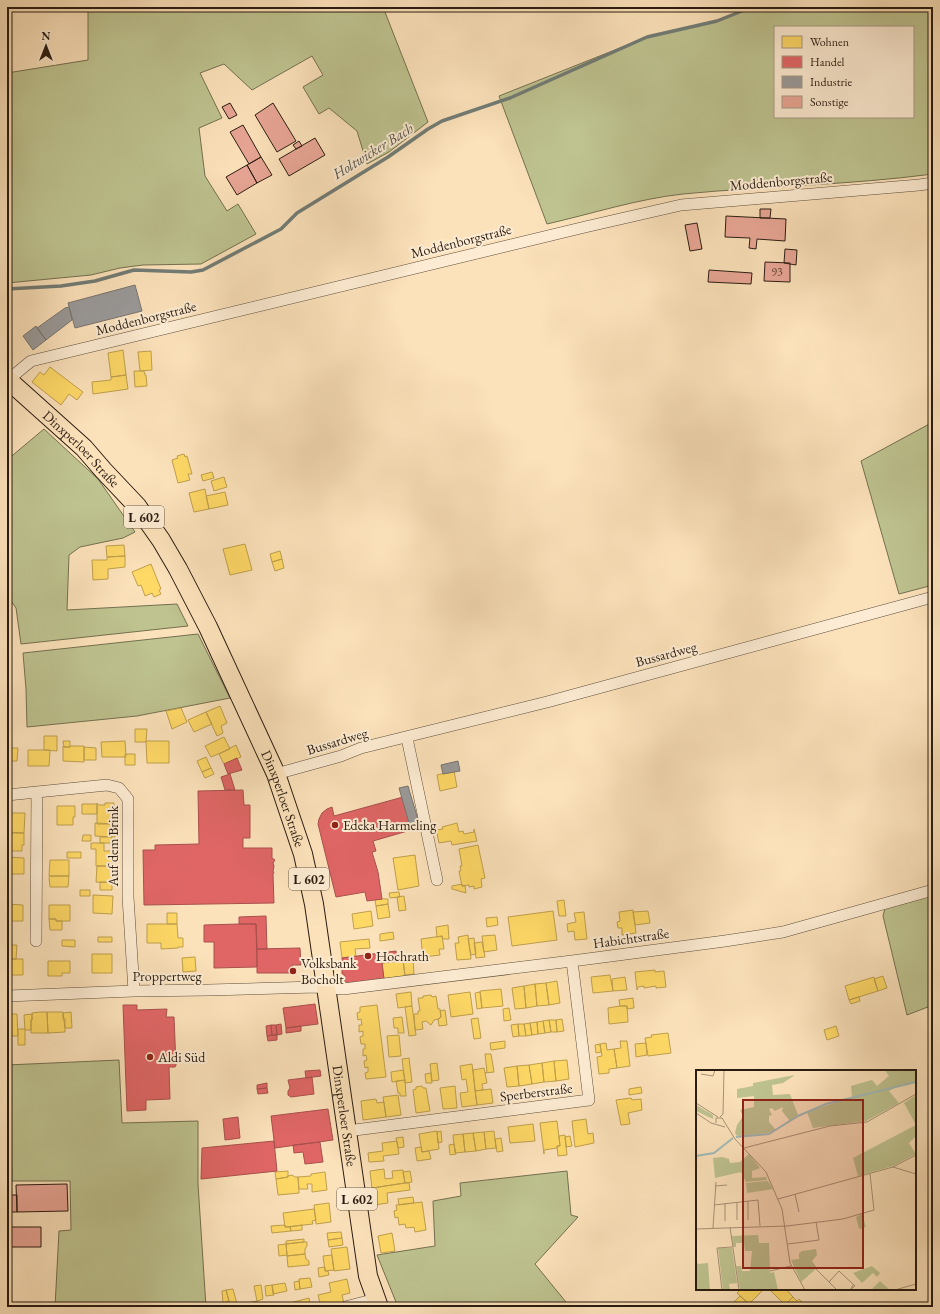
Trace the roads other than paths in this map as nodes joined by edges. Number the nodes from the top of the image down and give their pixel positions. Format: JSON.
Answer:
{"nodes":[{"id":1,"x":933,"y":182,"type":"edge"},
{"id":2,"x":7,"y":379,"type":"edge"},
{"id":3,"x":933,"y":597,"type":"edge"},
{"id":4,"x":406,"y":738,"type":"junction"},
{"id":5,"x":276,"y":774,"type":"junction"},
{"id":6,"x":37,"y":792,"type":"junction"},
{"id":7,"x":7,"y":795,"type":"edge"},
{"id":8,"x":437,"y":880,"type":"dead end"},
{"id":9,"x":933,"y":890,"type":"edge"},
{"id":10,"x":36,"y":941,"type":"dead end"},
{"id":11,"x":572,"y":961,"type":"junction"},
{"id":12,"x":327,"y":988,"type":"junction"},
{"id":13,"x":134,"y":991,"type":"junction"},
{"id":14,"x":7,"y":996,"type":"edge"},
{"id":15,"x":347,"y":1130,"type":"junction"},
{"id":16,"x":377,"y":1303,"type":"edge"},
{"id":17,"x":345,"y":1307,"type":"edge"}],
"edges":[{"from":1,"to":2,"type":"street","name":"Moddenborgstraße"},
{"from":2,"to":5,"type":"main road","name":"Dinxperloer Straße","number":"L 602"},
{"from":3,"to":4,"type":"street","name":"Bussardweg"},
{"from":4,"to":5,"type":"street","name":"Bussardweg"},
{"from":4,"to":8,"type":"street"},
{"from":5,"to":12,"type":"main road","name":"Dinxperloer Straße","number":"L 602"},
{"from":6,"to":7,"type":"street","name":"Auf dem Brink"},
{"from":6,"to":10,"type":"street"},
{"from":6,"to":13,"type":"street","name":"Auf dem Brink"},
{"from":9,"to":11,"type":"street","name":"Habichtstraße"},
{"from":11,"to":12,"type":"street","name":"Habichtstraße"},
{"from":11,"to":15,"type":"street","name":"Sperberstraße"},
{"from":12,"to":13,"type":"street","name":"Proppertweg"},
{"from":12,"to":15,"type":"main road","name":"Dinxperloer Straße","number":"L 602"},
{"from":13,"to":14,"type":"street","name":"Proppertweg"},
{"from":15,"to":16,"type":"main road","name":"Dinxperloer Straße","number":"L 602"},
{"from":16,"to":17,"type":"street","name":"Dinxperloer Straße"}]}
